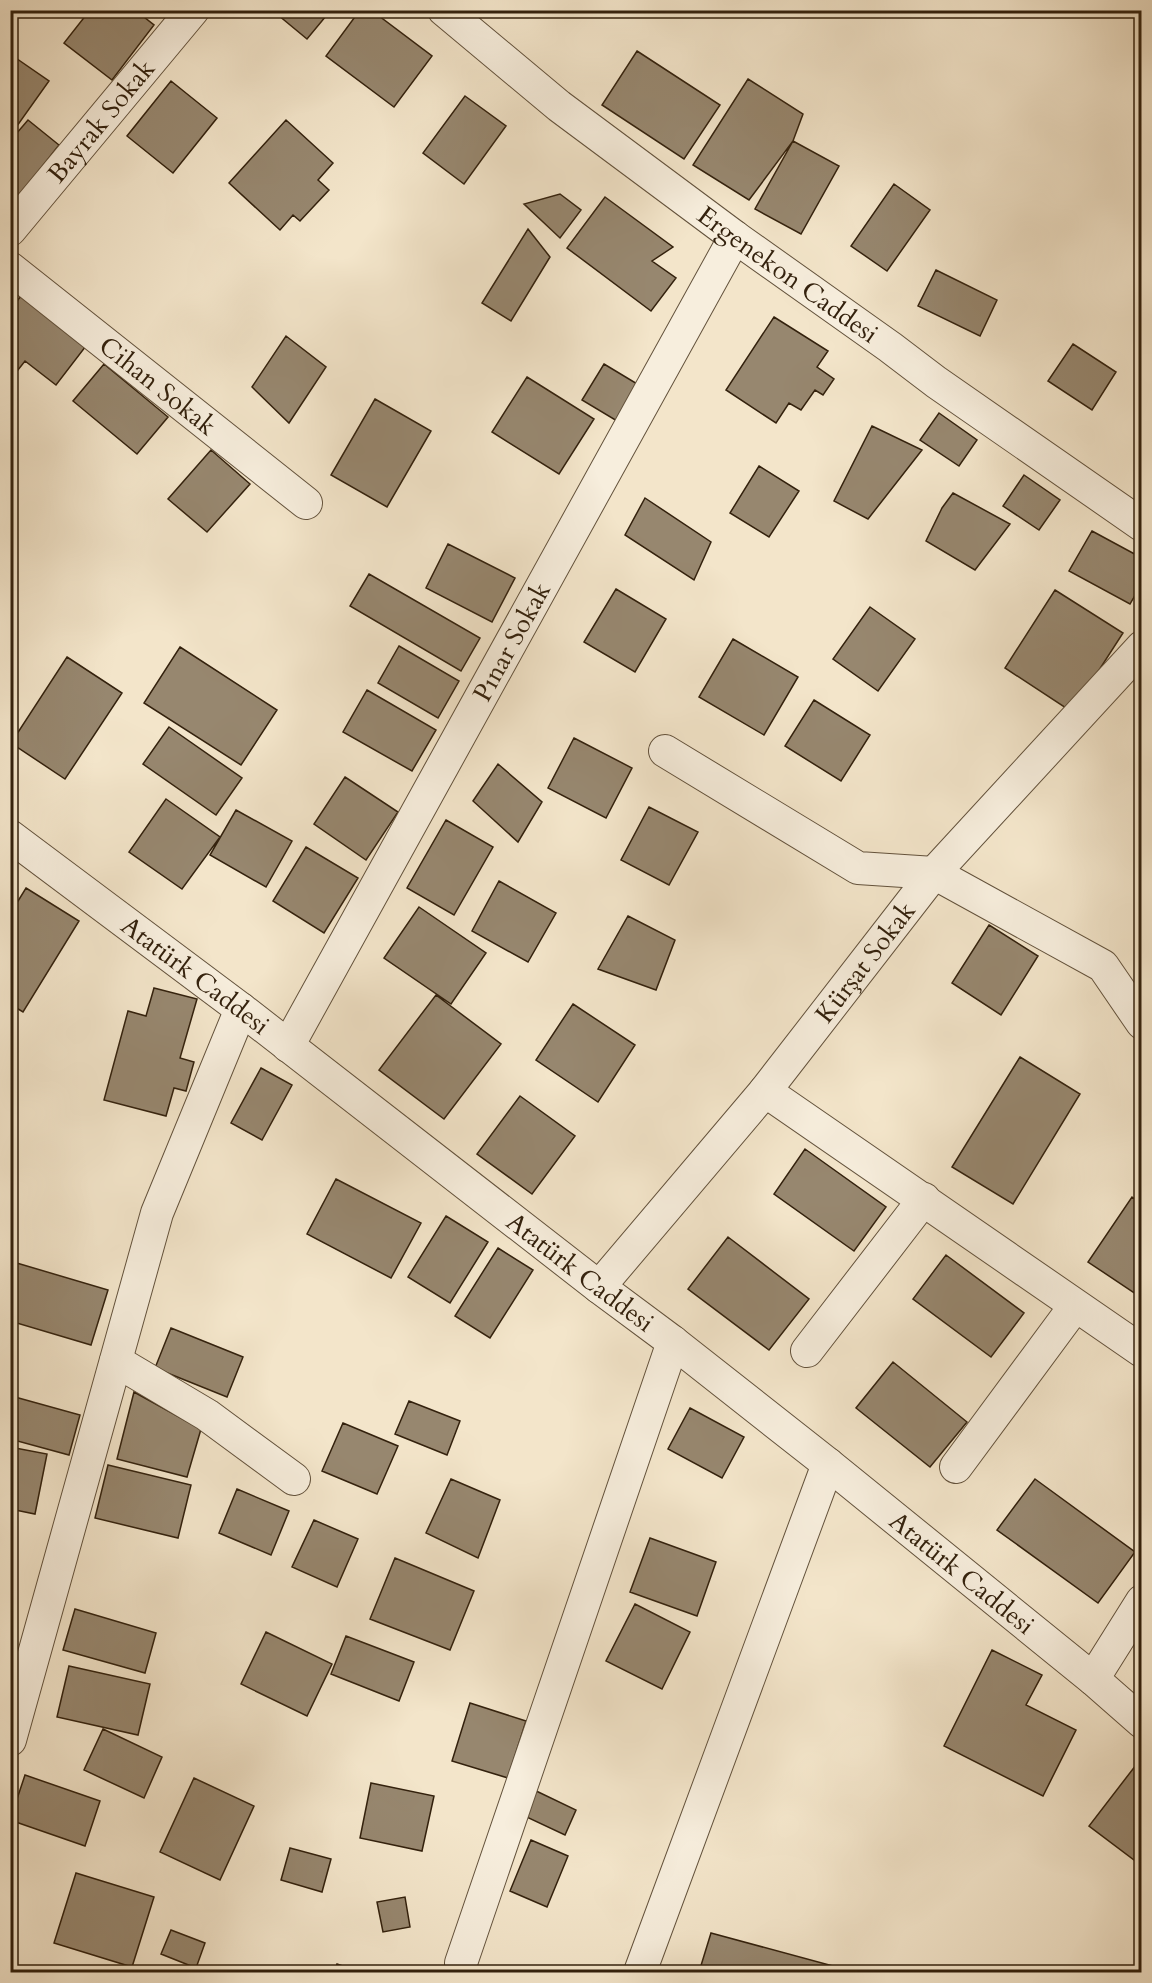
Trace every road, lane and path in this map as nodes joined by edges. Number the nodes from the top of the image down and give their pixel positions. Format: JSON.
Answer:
{"nodes":[{"id":1,"x":193,"y":10,"type":"edge"},
{"id":2,"x":444,"y":10,"type":"edge"},
{"id":3,"x":10,"y":230,"type":"edge"},
{"id":4,"x":735,"y":237,"type":"junction"},
{"id":5,"x":10,"y":268,"type":"edge"},
{"id":6,"x":306,"y":503,"type":"dead end"},
{"id":7,"x":1142,"y":525,"type":"edge"},
{"id":8,"x":1142,"y":647,"type":"edge"},
{"id":9,"x":665,"y":751,"type":"dead end"},
{"id":10,"x":10,"y":836,"type":"edge"},
{"id":11,"x":934,"y":873,"type":"junction"},
{"id":12,"x":241,"y":1009,"type":"junction"},
{"id":13,"x":1142,"y":1023,"type":"edge"},
{"id":14,"x":288,"y":1046,"type":"junction"},
{"id":15,"x":765,"y":1091,"type":"junction"},
{"id":16,"x":924,"y":1199,"type":"junction"},
{"id":17,"x":599,"y":1287,"type":"junction"},
{"id":18,"x":1075,"y":1306,"type":"junction"},
{"id":19,"x":673,"y":1342,"type":"junction"},
{"id":20,"x":807,"y":1351,"type":"dead end"},
{"id":21,"x":1142,"y":1351,"type":"edge"},
{"id":22,"x":116,"y":1361,"type":"junction"},
{"id":23,"x":828,"y":1464,"type":"junction"},
{"id":24,"x":956,"y":1467,"type":"dead end"},
{"id":25,"x":294,"y":1479,"type":"dead end"},
{"id":26,"x":1142,"y":1601,"type":"edge"},
{"id":27,"x":1093,"y":1679,"type":"junction"},
{"id":28,"x":16,"y":1697,"type":"edge"},
{"id":29,"x":1142,"y":1722,"type":"edge"},
{"id":30,"x":10,"y":1740,"type":"edge"},
{"id":31,"x":461,"y":1963,"type":"dead end"},
{"id":32,"x":640,"y":1972,"type":"edge"}],
"edges":[{"from":1,"to":3,"type":"street","name":"Bayrak Sokak"},
{"from":2,"to":4,"type":"street","name":"Ergenekon Caddesi"},
{"from":4,"to":7,"type":"street","name":"Ergenekon Caddesi"},
{"from":4,"to":14,"type":"street","name":"Pınar Sokak"},
{"from":5,"to":6,"type":"street","name":"Cihan Sokak"},
{"from":8,"to":11,"type":"street","name":"Kürşat Sokak"},
{"from":9,"to":11,"type":"street"},
{"from":10,"to":12,"type":"street","name":"Atatürk Caddesi"},
{"from":11,"to":13,"type":"street"},
{"from":11,"to":15,"type":"street","name":"Kürşat Sokak"},
{"from":12,"to":14,"type":"street","name":"Atatürk Caddesi"},
{"from":12,"to":22,"type":"street"},
{"from":14,"to":17,"type":"street","name":"Atatürk Caddesi"},
{"from":15,"to":16,"type":"street"},
{"from":15,"to":17,"type":"street","name":"Kürşat Sokak"},
{"from":16,"to":18,"type":"street"},
{"from":16,"to":20,"type":"street"},
{"from":17,"to":19,"type":"street","name":"Atatürk Caddesi"},
{"from":18,"to":21,"type":"street"},
{"from":18,"to":24,"type":"street"},
{"from":19,"to":23,"type":"street","name":"Atatürk Caddesi"},
{"from":19,"to":31,"type":"street"},
{"from":22,"to":25,"type":"street"},
{"from":22,"to":28,"type":"street"},
{"from":23,"to":27,"type":"street","name":"Atatürk Caddesi"},
{"from":23,"to":32,"type":"street"},
{"from":26,"to":27,"type":"street"},
{"from":27,"to":29,"type":"street","name":"Atatürk Caddesi"},
{"from":28,"to":30,"type":"street"}]}
